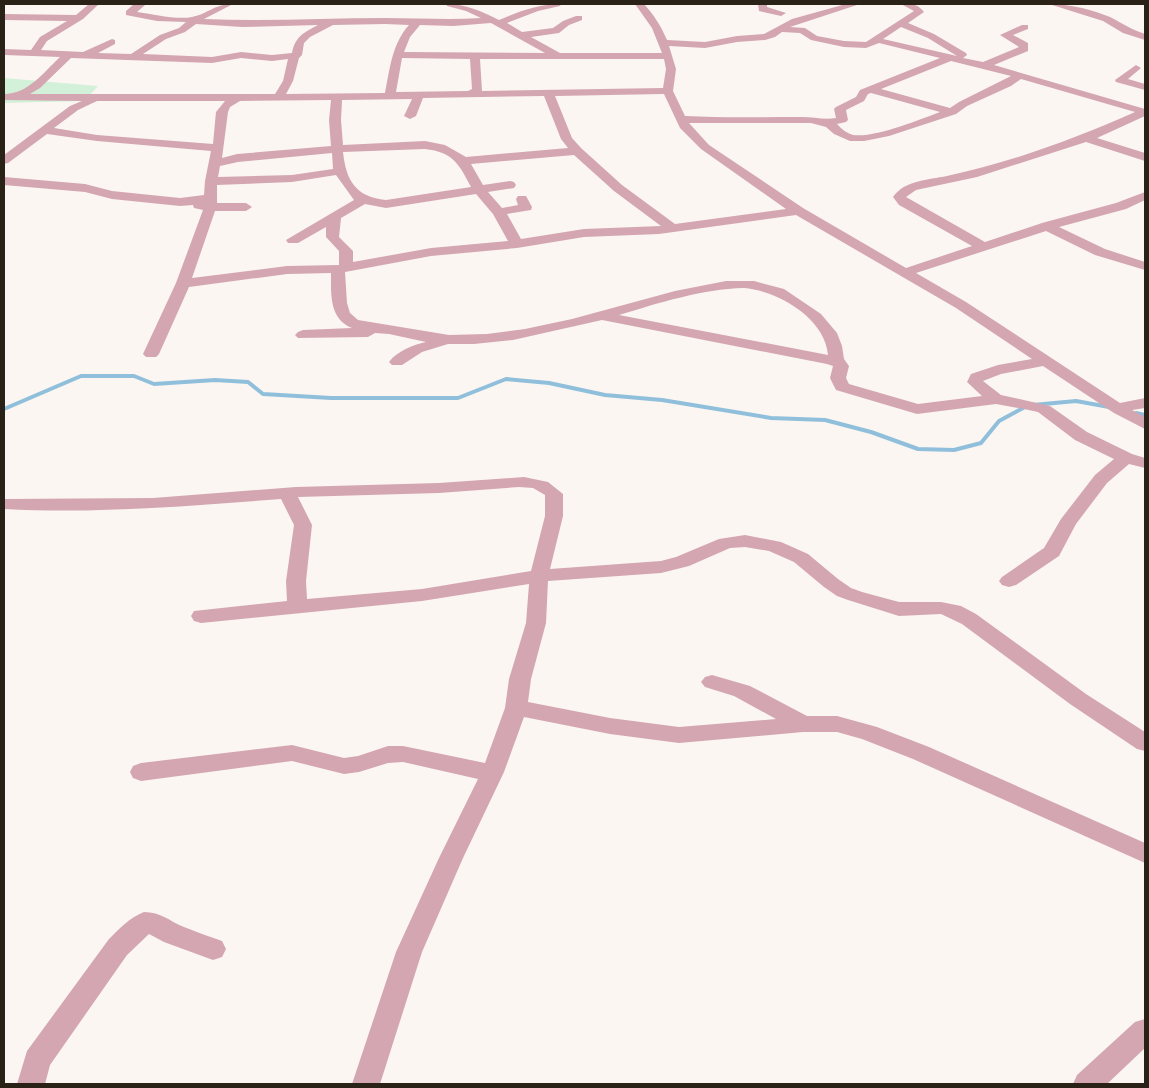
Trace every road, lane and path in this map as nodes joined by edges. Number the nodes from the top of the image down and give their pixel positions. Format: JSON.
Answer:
{"nodes":[{"id":1,"x":94,"y":4,"type":"edge"},
{"id":2,"x":138,"y":4,"type":"edge"},
{"id":3,"x":229,"y":4,"type":"edge"},
{"id":4,"x":450,"y":4,"type":"edge"},
{"id":5,"x":557,"y":4,"type":"edge"},
{"id":6,"x":639,"y":4,"type":"edge"},
{"id":7,"x":764,"y":4,"type":"edge"},
{"id":8,"x":855,"y":4,"type":"edge"},
{"id":9,"x":906,"y":4,"type":"edge"},
{"id":10,"x":1054,"y":4,"type":"edge"},
{"id":11,"x":461,"y":5,"type":"edge"},
{"id":12,"x":532,"y":6,"type":"edge"},
{"id":13,"x":781,"y":13,"type":"dead end"},
{"id":14,"x":4,"y":16,"type":"edge"},
{"id":15,"x":514,"y":17,"type":"junction"},
{"id":16,"x":79,"y":18,"type":"junction"},
{"id":17,"x":579,"y":18,"type":"dead end"},
{"id":18,"x":193,"y":20,"type":"junction"},
{"id":19,"x":496,"y":21,"type":"junction"},
{"id":20,"x":367,"y":22,"type":"junction"},
{"id":21,"x":418,"y":22,"type":"junction"},
{"id":22,"x":330,"y":23,"type":"junction"},
{"id":23,"x":901,"y":24,"type":"junction"},
{"id":24,"x":565,"y":25,"type":"junction"},
{"id":25,"x":1025,"y":27,"type":"dead end"},
{"id":26,"x":780,"y":30,"type":"junction"},
{"id":27,"x":520,"y":35,"type":"junction"},
{"id":28,"x":1145,"y":37,"type":"edge"},
{"id":29,"x":877,"y":40,"type":"junction"},
{"id":30,"x":300,"y":41,"type":"junction"},
{"id":31,"x":112,"y":42,"type":"dead end"},
{"id":32,"x":662,"y":43,"type":"junction"},
{"id":33,"x":4,"y":52,"type":"edge"},
{"id":34,"x":38,"y":54,"type":"junction"},
{"id":35,"x":69,"y":54,"type":"junction"},
{"id":36,"x":475,"y":54,"type":"junction"},
{"id":37,"x":84,"y":55,"type":"junction"},
{"id":38,"x":397,"y":55,"type":"junction"},
{"id":39,"x":294,"y":56,"type":"junction"},
{"id":40,"x":558,"y":56,"type":"junction"},
{"id":41,"x":668,"y":56,"type":"junction"},
{"id":42,"x":131,"y":58,"type":"junction"},
{"id":43,"x":950,"y":58,"type":"junction"},
{"id":44,"x":981,"y":65,"type":"junction"},
{"id":45,"x":1136,"y":68,"type":"dead end"},
{"id":46,"x":1020,"y":75,"type":"junction"},
{"id":47,"x":1145,"y":87,"type":"edge"},
{"id":48,"x":870,"y":89,"type":"junction"},
{"id":49,"x":668,"y":92,"type":"junction"},
{"id":50,"x":548,"y":93,"type":"junction"},
{"id":51,"x":419,"y":95,"type":"junction"},
{"id":52,"x":469,"y":95,"type":"junction"},
{"id":53,"x":337,"y":96,"type":"junction"},
{"id":54,"x":390,"y":96,"type":"junction"},
{"id":55,"x":4,"y":97,"type":"edge"},
{"id":56,"x":18,"y":97,"type":"junction"},
{"id":57,"x":279,"y":97,"type":"junction"},
{"id":58,"x":95,"y":98,"type":"junction"},
{"id":59,"x":238,"y":98,"type":"junction"},
{"id":60,"x":952,"y":112,"type":"junction"},
{"id":61,"x":1145,"y":112,"type":"edge"},
{"id":62,"x":410,"y":116,"type":"dead end"},
{"id":63,"x":681,"y":118,"type":"junction"},
{"id":64,"x":827,"y":123,"type":"junction"},
{"id":65,"x":44,"y":130,"type":"junction"},
{"id":66,"x":1086,"y":138,"type":"junction"},
{"id":67,"x":218,"y":148,"type":"junction"},
{"id":68,"x":338,"y":149,"type":"junction"},
{"id":69,"x":577,"y":151,"type":"junction"},
{"id":70,"x":1145,"y":157,"type":"edge"},
{"id":71,"x":4,"y":160,"type":"edge"},
{"id":72,"x":463,"y":161,"type":"junction"},
{"id":73,"x":215,"y":164,"type":"junction"},
{"id":74,"x":339,"y":172,"type":"junction"},
{"id":75,"x":4,"y":181,"type":"edge"},
{"id":76,"x":211,"y":181,"type":"junction"},
{"id":77,"x":510,"y":185,"type":"dead end"},
{"id":78,"x":479,"y":190,"type":"junction"},
{"id":79,"x":522,"y":198,"type":"dead end"},
{"id":80,"x":363,"y":200,"type":"junction"},
{"id":81,"x":1142,"y":200,"type":"edge"},
{"id":82,"x":211,"y":202,"type":"junction"},
{"id":83,"x":246,"y":207,"type":"dead end"},
{"id":84,"x":798,"y":211,"type":"junction"},
{"id":85,"x":499,"y":212,"type":"junction"},
{"id":86,"x":336,"y":215,"type":"junction"},
{"id":87,"x":1046,"y":226,"type":"junction"},
{"id":88,"x":671,"y":227,"type":"junction"},
{"id":89,"x":293,"y":240,"type":"dead end"},
{"id":90,"x":517,"y":244,"type":"junction"},
{"id":91,"x":984,"y":247,"type":"junction"},
{"id":92,"x":1145,"y":266,"type":"edge"},
{"id":93,"x":342,"y":268,"type":"junction"},
{"id":94,"x":908,"y":272,"type":"junction"},
{"id":95,"x":183,"y":283,"type":"junction"},
{"id":96,"x":600,"y":314,"type":"junction"},
{"id":97,"x":404,"y":331,"type":"junction"},
{"id":98,"x":303,"y":335,"type":"dead end"},
{"id":99,"x":451,"y":340,"type":"junction"},
{"id":100,"x":151,"y":354,"type":"dead end"},
{"id":101,"x":1047,"y":360,"type":"junction"},
{"id":102,"x":397,"y":362,"type":"dead end"},
{"id":103,"x":836,"y":362,"type":"junction"},
{"id":104,"x":996,"y":399,"type":"junction"},
{"id":105,"x":1145,"y":403,"type":"edge"},
{"id":106,"x":1116,"y":407,"type":"junction"},
{"id":107,"x":1145,"y":424,"type":"edge"},
{"id":108,"x":1126,"y":458,"type":"junction"},
{"id":109,"x":1145,"y":463,"type":"edge"},
{"id":110,"x":287,"y":493,"type":"junction"},
{"id":111,"x":4,"y":504,"type":"edge"},
{"id":112,"x":539,"y":576,"type":"junction"},
{"id":113,"x":1009,"y":581,"type":"dead end"},
{"id":114,"x":297,"y":606,"type":"junction"},
{"id":115,"x":201,"y":616,"type":"dead end"},
{"id":116,"x":712,"y":682,"type":"dead end"},
{"id":117,"x":516,"y":708,"type":"junction"},
{"id":118,"x":803,"y":724,"type":"junction"},
{"id":119,"x":1145,"y":743,"type":"edge"},
{"id":120,"x":141,"y":772,"type":"dead end"},
{"id":121,"x":493,"y":772,"type":"junction"},
{"id":122,"x":1145,"y":853,"type":"edge"},
{"id":123,"x":213,"y":949,"type":"dead end"},
{"id":124,"x":1145,"y":1031,"type":"edge"},
{"id":125,"x":1090,"y":1083,"type":"edge"},
{"id":126,"x":31,"y":1084,"type":"edge"},
{"id":127,"x":366,"y":1084,"type":"edge"}],
"edges":[{"from":1,"to":16,"type":"street"},
{"from":2,"to":18,"type":"street"},
{"from":3,"to":18,"type":"street"},
{"from":4,"to":11,"type":"street"},
{"from":5,"to":12,"type":"street"},
{"from":6,"to":32,"type":"street"},
{"from":7,"to":13,"type":"street"},
{"from":8,"to":26,"type":"street"},
{"from":9,"to":23,"type":"street"},
{"from":10,"to":28,"type":"street"},
{"from":11,"to":19,"type":"street"},
{"from":12,"to":15,"type":"street"},
{"from":14,"to":16,"type":"street"},
{"from":15,"to":19,"type":"street"},
{"from":15,"to":24,"type":"street"},
{"from":16,"to":34,"type":"street"},
{"from":17,"to":24,"type":"street"},
{"from":18,"to":22,"type":"street"},
{"from":18,"to":42,"type":"street"},
{"from":19,"to":21,"type":"street"},
{"from":19,"to":27,"type":"street"},
{"from":20,"to":21,"type":"street"},
{"from":20,"to":22,"type":"street"},
{"from":20,"to":30,"type":"street"},
{"from":21,"to":38,"type":"street"},
{"from":22,"to":30,"type":"street"},
{"from":23,"to":29,"type":"street"},
{"from":23,"to":44,"type":"street"},
{"from":24,"to":27,"type":"street"},
{"from":25,"to":44,"type":"street"},
{"from":26,"to":29,"type":"street"},
{"from":26,"to":32,"type":"street"},
{"from":27,"to":40,"type":"street"},
{"from":29,"to":43,"type":"street"},
{"from":30,"to":39,"type":"street"},
{"from":31,"to":37,"type":"street"},
{"from":32,"to":41,"type":"street"},
{"from":33,"to":34,"type":"street"},
{"from":34,"to":35,"type":"street"},
{"from":35,"to":37,"type":"street"},
{"from":35,"to":56,"type":"street"},
{"from":36,"to":38,"type":"street"},
{"from":36,"to":40,"type":"street"},
{"from":36,"to":52,"type":"street"},
{"from":37,"to":42,"type":"street"},
{"from":38,"to":54,"type":"street"},
{"from":39,"to":42,"type":"street"},
{"from":39,"to":57,"type":"street"},
{"from":40,"to":41,"type":"street"},
{"from":41,"to":49,"type":"street"},
{"from":43,"to":44,"type":"street"},
{"from":43,"to":48,"type":"street"},
{"from":44,"to":46,"type":"street"},
{"from":45,"to":47,"type":"street"},
{"from":46,"to":60,"type":"street"},
{"from":46,"to":61,"type":"street"},
{"from":48,"to":60,"type":"street"},
{"from":48,"to":64,"type":"street"},
{"from":49,"to":50,"type":"street"},
{"from":49,"to":63,"type":"street"},
{"from":50,"to":52,"type":"street"},
{"from":50,"to":69,"type":"street"},
{"from":51,"to":52,"type":"street"},
{"from":51,"to":54,"type":"street"},
{"from":51,"to":62,"type":"street"},
{"from":53,"to":54,"type":"street"},
{"from":53,"to":57,"type":"street"},
{"from":53,"to":68,"type":"street"},
{"from":55,"to":56,"type":"street"},
{"from":56,"to":58,"type":"street"},
{"from":57,"to":59,"type":"street"},
{"from":58,"to":59,"type":"street"},
{"from":58,"to":65,"type":"street"},
{"from":59,"to":67,"type":"street"},
{"from":60,"to":64,"type":"street"},
{"from":61,"to":66,"type":"street"},
{"from":63,"to":64,"type":"street"},
{"from":63,"to":84,"type":"street"},
{"from":65,"to":67,"type":"street"},
{"from":65,"to":71,"type":"street"},
{"from":66,"to":70,"type":"street"},
{"from":66,"to":91,"type":"street"},
{"from":67,"to":73,"type":"street"},
{"from":68,"to":72,"type":"street"},
{"from":68,"to":73,"type":"street"},
{"from":68,"to":74,"type":"street"},
{"from":69,"to":72,"type":"street"},
{"from":69,"to":88,"type":"street"},
{"from":72,"to":78,"type":"street"},
{"from":73,"to":76,"type":"street"},
{"from":74,"to":76,"type":"street"},
{"from":74,"to":80,"type":"street"},
{"from":75,"to":82,"type":"street"},
{"from":76,"to":82,"type":"street"},
{"from":77,"to":78,"type":"street"},
{"from":78,"to":80,"type":"street"},
{"from":78,"to":85,"type":"street"},
{"from":79,"to":85,"type":"street"},
{"from":80,"to":86,"type":"street"},
{"from":81,"to":87,"type":"street"},
{"from":82,"to":83,"type":"street"},
{"from":82,"to":95,"type":"street"},
{"from":84,"to":88,"type":"street"},
{"from":84,"to":94,"type":"street"},
{"from":85,"to":90,"type":"street"},
{"from":86,"to":89,"type":"street"},
{"from":86,"to":93,"type":"street"},
{"from":87,"to":91,"type":"street"},
{"from":87,"to":92,"type":"street"},
{"from":88,"to":90,"type":"street"},
{"from":90,"to":93,"type":"street"},
{"from":91,"to":94,"type":"street"},
{"from":93,"to":95,"type":"street"},
{"from":93,"to":97,"type":"street"},
{"from":94,"to":101,"type":"street"},
{"from":95,"to":100,"type":"street"},
{"from":96,"to":99,"type":"street"},
{"from":96,"to":103,"type":"street"},
{"from":96,"to":103,"type":"street"},
{"from":97,"to":98,"type":"street"},
{"from":97,"to":99,"type":"street"},
{"from":99,"to":102,"type":"street"},
{"from":101,"to":104,"type":"street"},
{"from":101,"to":106,"type":"street"},
{"from":103,"to":104,"type":"street"},
{"from":104,"to":108,"type":"street"},
{"from":105,"to":106,"type":"street"},
{"from":106,"to":107,"type":"street"},
{"from":108,"to":109,"type":"street"},
{"from":108,"to":113,"type":"street"},
{"from":110,"to":111,"type":"street"},
{"from":110,"to":112,"type":"street"},
{"from":110,"to":114,"type":"street"},
{"from":112,"to":114,"type":"street"},
{"from":112,"to":117,"type":"street"},
{"from":112,"to":119,"type":"street"},
{"from":114,"to":115,"type":"street"},
{"from":116,"to":118,"type":"street"},
{"from":117,"to":118,"type":"street"},
{"from":117,"to":121,"type":"street"},
{"from":118,"to":122,"type":"street"},
{"from":120,"to":121,"type":"street"},
{"from":121,"to":127,"type":"street"},
{"from":123,"to":126,"type":"street"},
{"from":124,"to":125,"type":"street"}]}
